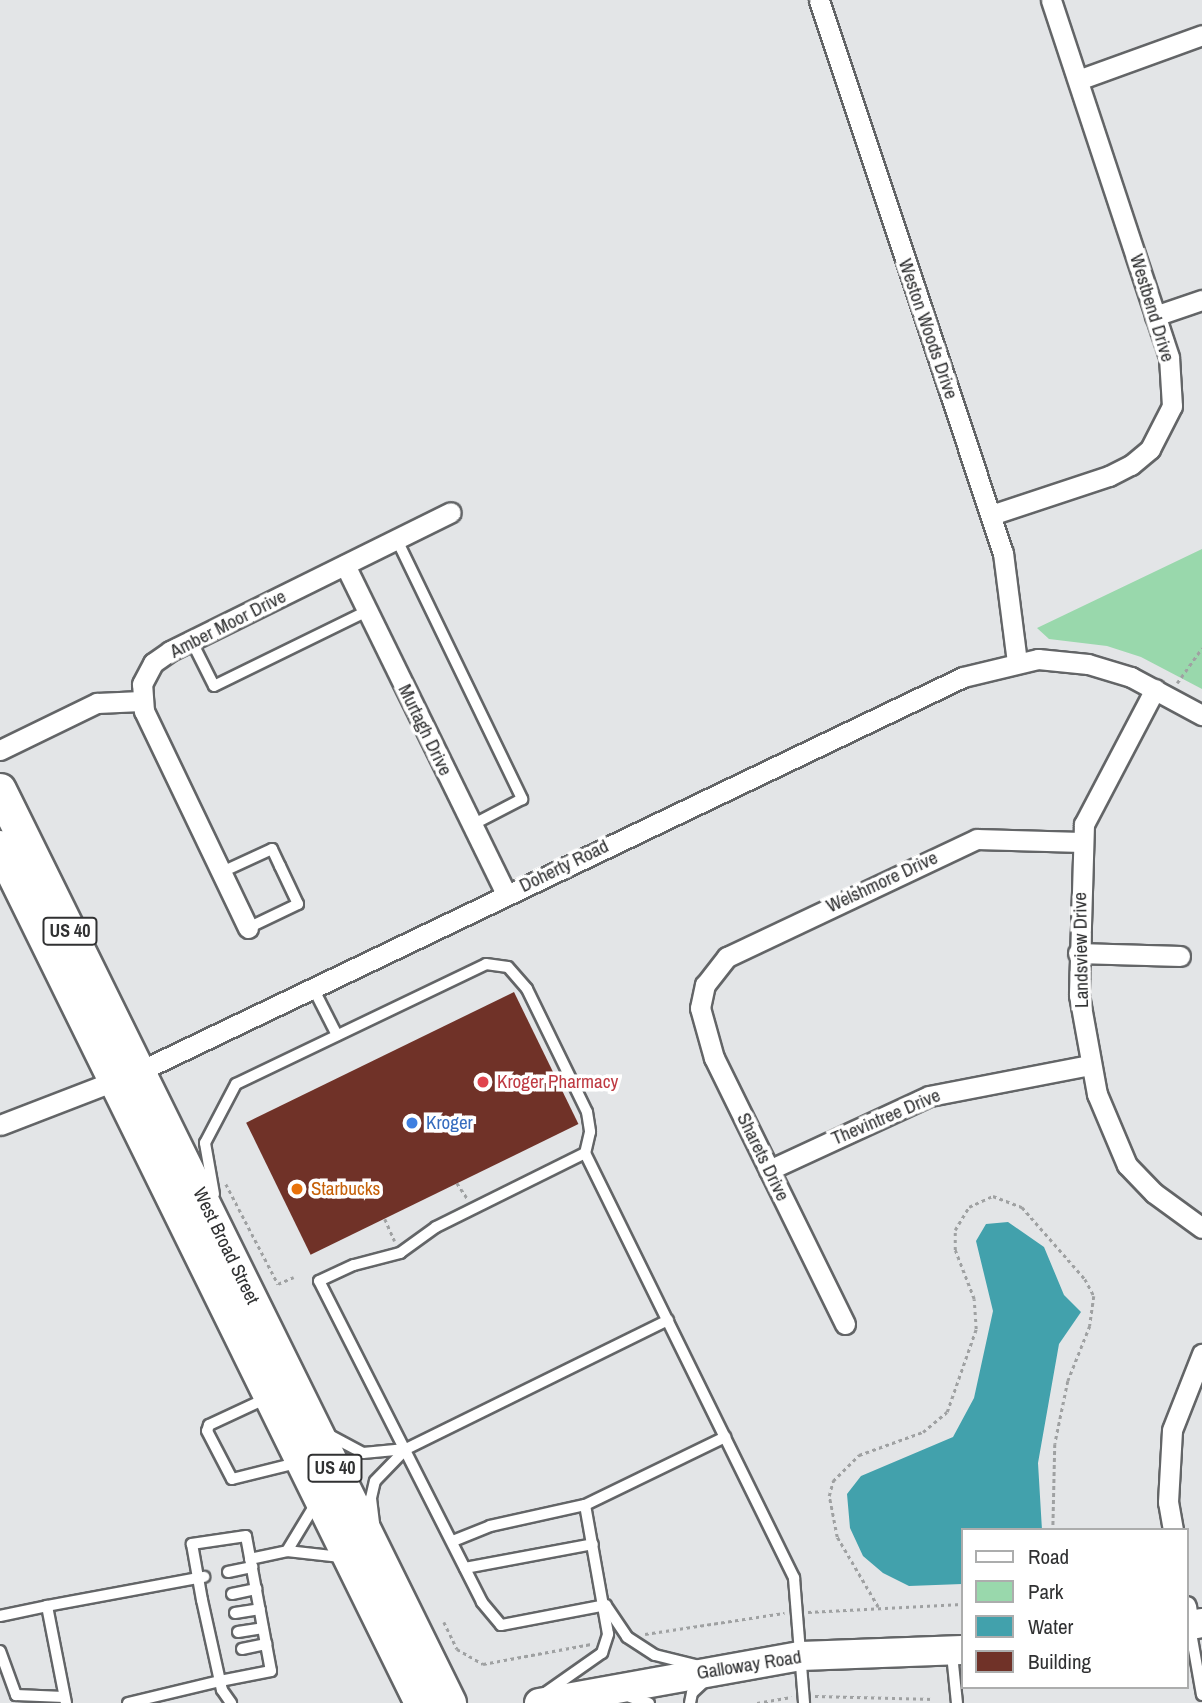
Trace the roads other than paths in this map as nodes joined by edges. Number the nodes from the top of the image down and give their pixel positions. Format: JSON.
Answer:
{"nodes":[{"id":1,"x":819,"y":0,"type":"edge"},
{"id":2,"x":1051,"y":0,"type":"edge"},
{"id":3,"x":1202,"y":35,"type":"edge"},
{"id":4,"x":1078,"y":80,"type":"junction"},
{"id":5,"x":1202,"y":300,"type":"edge"},
{"id":6,"x":1155,"y":316,"type":"junction"},
{"id":7,"x":451,"y":512,"type":"dead end"},
{"id":8,"x":991,"y":516,"type":"junction"},
{"id":9,"x":397,"y":540,"type":"junction"},
{"id":10,"x":345,"y":565,"type":"junction"},
{"id":11,"x":367,"y":611,"type":"junction"},
{"id":12,"x":191,"y":640,"type":"junction"},
{"id":13,"x":1017,"y":662,"type":"junction"},
{"id":14,"x":1162,"y":693,"type":"junction"},
{"id":15,"x":141,"y":701,"type":"junction"},
{"id":16,"x":1202,"y":715,"type":"edge"},
{"id":17,"x":0,"y":750,"type":"edge"},
{"id":18,"x":0,"y":790,"type":"edge"},
{"id":19,"x":472,"y":825,"type":"junction"},
{"id":20,"x":1081,"y":842,"type":"junction"},
{"id":21,"x":0,"y":847,"type":"edge"},
{"id":22,"x":222,"y":872,"type":"junction"},
{"id":23,"x":506,"y":894,"type":"junction"},
{"id":24,"x":248,"y":928,"type":"joint"},
{"id":25,"x":1078,"y":953,"type":"junction"},
{"id":26,"x":1180,"y":956,"type":"dead end"},
{"id":27,"x":705,"y":985,"type":"joint"},
{"id":28,"x":312,"y":986,"type":"junction"},
{"id":29,"x":337,"y":1035,"type":"junction"},
{"id":30,"x":1090,"y":1066,"type":"junction"},
{"id":31,"x":128,"y":1077,"type":"junction"},
{"id":32,"x":0,"y":1125,"type":"edge"},
{"id":33,"x":585,"y":1153,"type":"junction"},
{"id":34,"x":769,"y":1170,"type":"junction"},
{"id":35,"x":1202,"y":1228,"type":"edge"},
{"id":36,"x":237,"y":1269,"type":"junction"},
{"id":37,"x":668,"y":1320,"type":"junction"},
{"id":38,"x":845,"y":1324,"type":"dead end"},
{"id":39,"x":1202,"y":1354,"type":"edge"},
{"id":40,"x":271,"y":1396,"type":"junction"},
{"id":41,"x":307,"y":1410,"type":"junction"},
{"id":42,"x":725,"y":1437,"type":"junction"},
{"id":43,"x":406,"y":1449,"type":"junction"},
{"id":44,"x":303,"y":1461,"type":"junction"},
{"id":45,"x":320,"y":1497,"type":"junction"},
{"id":46,"x":585,"y":1505,"type":"junction"},
{"id":47,"x":1173,"y":1528,"type":"edge"},
{"id":48,"x":453,"y":1542,"type":"junction"},
{"id":49,"x":593,"y":1544,"type":"junction"},
{"id":50,"x":287,"y":1551,"type":"junction"},
{"id":51,"x":350,"y":1558,"type":"junction"},
{"id":52,"x":251,"y":1563,"type":"junction"},
{"id":53,"x":465,"y":1567,"type":"junction"},
{"id":54,"x":228,"y":1572,"type":"dead end"},
{"id":55,"x":201,"y":1578,"type":"junction"},
{"id":56,"x":256,"y":1589,"type":"junction"},
{"id":57,"x":232,"y":1594,"type":"dead end"},
{"id":58,"x":606,"y":1605,"type":"junction"},
{"id":59,"x":47,"y":1606,"type":"junction"},
{"id":60,"x":260,"y":1609,"type":"junction"},
{"id":61,"x":235,"y":1613,"type":"dead end"},
{"id":62,"x":0,"y":1616,"type":"edge"},
{"id":63,"x":1191,"y":1620,"type":"edge"},
{"id":64,"x":430,"y":1627,"type":"junction"},
{"id":65,"x":263,"y":1628,"type":"junction"},
{"id":66,"x":238,"y":1632,"type":"dead end"},
{"id":67,"x":266,"y":1644,"type":"junction"},
{"id":68,"x":242,"y":1649,"type":"dead end"},
{"id":69,"x":957,"y":1650,"type":"edge"},
{"id":70,"x":0,"y":1651,"type":"edge"},
{"id":71,"x":801,"y":1656,"type":"junction"},
{"id":72,"x":717,"y":1670,"type":"junction"},
{"id":73,"x":221,"y":1686,"type":"junction"},
{"id":74,"x":594,"y":1692,"type":"junction"},
{"id":75,"x":1202,"y":1695,"type":"edge"},
{"id":76,"x":804,"y":1699,"type":"edge"},
{"id":77,"x":65,"y":1700,"type":"edge"},
{"id":78,"x":128,"y":1703,"type":"edge"},
{"id":79,"x":219,"y":1703,"type":"edge"},
{"id":80,"x":231,"y":1703,"type":"edge"},
{"id":81,"x":421,"y":1703,"type":"edge"},
{"id":82,"x":450,"y":1703,"type":"edge"},
{"id":83,"x":531,"y":1703,"type":"edge"},
{"id":84,"x":539,"y":1703,"type":"edge"},
{"id":85,"x":649,"y":1703,"type":"edge"},
{"id":86,"x":690,"y":1703,"type":"edge"},
{"id":87,"x":957,"y":1703,"type":"edge"}],
"edges":[{"from":1,"to":8,"type":"street","name":"Weston Woods Drive"},
{"from":2,"to":4,"type":"street","name":"Westbend Drive"},
{"from":3,"to":4,"type":"street"},
{"from":4,"to":6,"type":"street","name":"Westbend Drive"},
{"from":5,"to":6,"type":"street"},
{"from":6,"to":8,"type":"street","name":"Westbend Drive"},
{"from":7,"to":9,"type":"street","name":"Amber Moor Drive"},
{"from":8,"to":13,"type":"street","name":"Weston Woods Drive"},
{"from":9,"to":10,"type":"street","name":"Amber Moor Drive"},
{"from":9,"to":19,"type":"lane"},
{"from":10,"to":11,"type":"street","name":"Murtagh Drive"},
{"from":10,"to":12,"type":"street","name":"Amber Moor Drive"},
{"from":11,"to":12,"type":"lane"},
{"from":11,"to":19,"type":"street","name":"Murtagh Drive"},
{"from":12,"to":15,"type":"street","name":"Amber Moor Drive"},
{"from":13,"to":14,"type":"street","name":"Doherty Road"},
{"from":13,"to":23,"type":"street","name":"Doherty Road"},
{"from":14,"to":16,"type":"street","name":"Doherty Road"},
{"from":14,"to":20,"type":"street","name":"Landsview Drive"},
{"from":15,"to":17,"type":"street"},
{"from":15,"to":22,"type":"street"},
{"from":18,"to":31,"type":"main road","name":"West Broad Street","number":"US 40"},
{"from":19,"to":23,"type":"street","name":"Murtagh Drive"},
{"from":20,"to":25,"type":"street","name":"Landsview Drive"},
{"from":20,"to":27,"type":"street","name":"Welshmore Drive"},
{"from":21,"to":31,"type":"main road","name":"West Broad Street","number":"US 40"},
{"from":22,"to":24,"type":"street"},
{"from":22,"to":24,"type":"lane"},
{"from":23,"to":28,"type":"street","name":"Doherty Road"},
{"from":25,"to":26,"type":"street"},
{"from":25,"to":30,"type":"street","name":"Landsview Drive"},
{"from":27,"to":34,"type":"street","name":"Sharets Drive"},
{"from":28,"to":29,"type":"lane"},
{"from":28,"to":31,"type":"street","name":"Doherty Road"},
{"from":29,"to":33,"type":"lane"},
{"from":29,"to":36,"type":"lane"},
{"from":30,"to":34,"type":"street","name":"Thevintree Drive"},
{"from":30,"to":35,"type":"street","name":"Landsview Drive"},
{"from":31,"to":32,"type":"street","name":"Doherty Road"},
{"from":31,"to":36,"type":"main road","name":"West Broad Street","number":"US 40"},
{"from":31,"to":40,"type":"main road","name":"West Broad Street","number":"US 40"},
{"from":33,"to":37,"type":"lane"},
{"from":33,"to":43,"type":"lane"},
{"from":34,"to":38,"type":"street","name":"Sharets Drive"},
{"from":36,"to":41,"type":"main road","name":"West Broad Street","number":"US 40"},
{"from":37,"to":42,"type":"lane"},
{"from":37,"to":43,"type":"lane"},
{"from":39,"to":47,"type":"street"},
{"from":40,"to":44,"type":"main road","name":"West Broad Street","number":"US 40"},
{"from":40,"to":44,"type":"lane"},
{"from":41,"to":43,"type":"lane"},
{"from":41,"to":64,"type":"main road","name":"West Broad Street","number":"US 40"},
{"from":42,"to":46,"type":"lane"},
{"from":42,"to":71,"type":"lane"},
{"from":43,"to":48,"type":"lane"},
{"from":43,"to":64,"type":"lane"},
{"from":44,"to":45,"type":"main road","name":"West Broad Street","number":"US 40"},
{"from":45,"to":50,"type":"lane"},
{"from":45,"to":51,"type":"main road","name":"West Broad Street","number":"US 40"},
{"from":46,"to":48,"type":"lane"},
{"from":46,"to":49,"type":"lane"},
{"from":48,"to":53,"type":"lane"},
{"from":49,"to":53,"type":"lane"},
{"from":49,"to":58,"type":"lane"},
{"from":50,"to":51,"type":"lane"},
{"from":50,"to":52,"type":"lane"},
{"from":51,"to":81,"type":"main road","name":"West Broad Street","number":"US 40"},
{"from":52,"to":54,"type":"lane"},
{"from":52,"to":55,"type":"lane"},
{"from":52,"to":56,"type":"lane"},
{"from":53,"to":58,"type":"lane"},
{"from":55,"to":59,"type":"lane"},
{"from":55,"to":73,"type":"lane"},
{"from":56,"to":57,"type":"lane"},
{"from":56,"to":60,"type":"lane"},
{"from":58,"to":72,"type":"lane"},
{"from":58,"to":83,"type":"lane"},
{"from":59,"to":62,"type":"lane"},
{"from":59,"to":77,"type":"lane"},
{"from":60,"to":61,"type":"lane"},
{"from":60,"to":65,"type":"lane"},
{"from":63,"to":75,"type":"lane"},
{"from":64,"to":82,"type":"main road","name":"West Broad Street","number":"US 40"},
{"from":65,"to":66,"type":"lane"},
{"from":65,"to":67,"type":"lane"},
{"from":67,"to":68,"type":"lane"},
{"from":67,"to":73,"type":"lane"},
{"from":69,"to":71,"type":"street","name":"Galloway Road"},
{"from":69,"to":87,"type":"lane"},
{"from":70,"to":77,"type":"lane"},
{"from":71,"to":72,"type":"street","name":"Galloway Road"},
{"from":71,"to":76,"type":"lane"},
{"from":72,"to":74,"type":"street","name":"Galloway Road"},
{"from":72,"to":86,"type":"lane"},
{"from":73,"to":78,"type":"lane"},
{"from":73,"to":79,"type":"lane"},
{"from":73,"to":80,"type":"lane"},
{"from":74,"to":84,"type":"street","name":"Galloway Road"},
{"from":74,"to":85,"type":"lane"}]}
